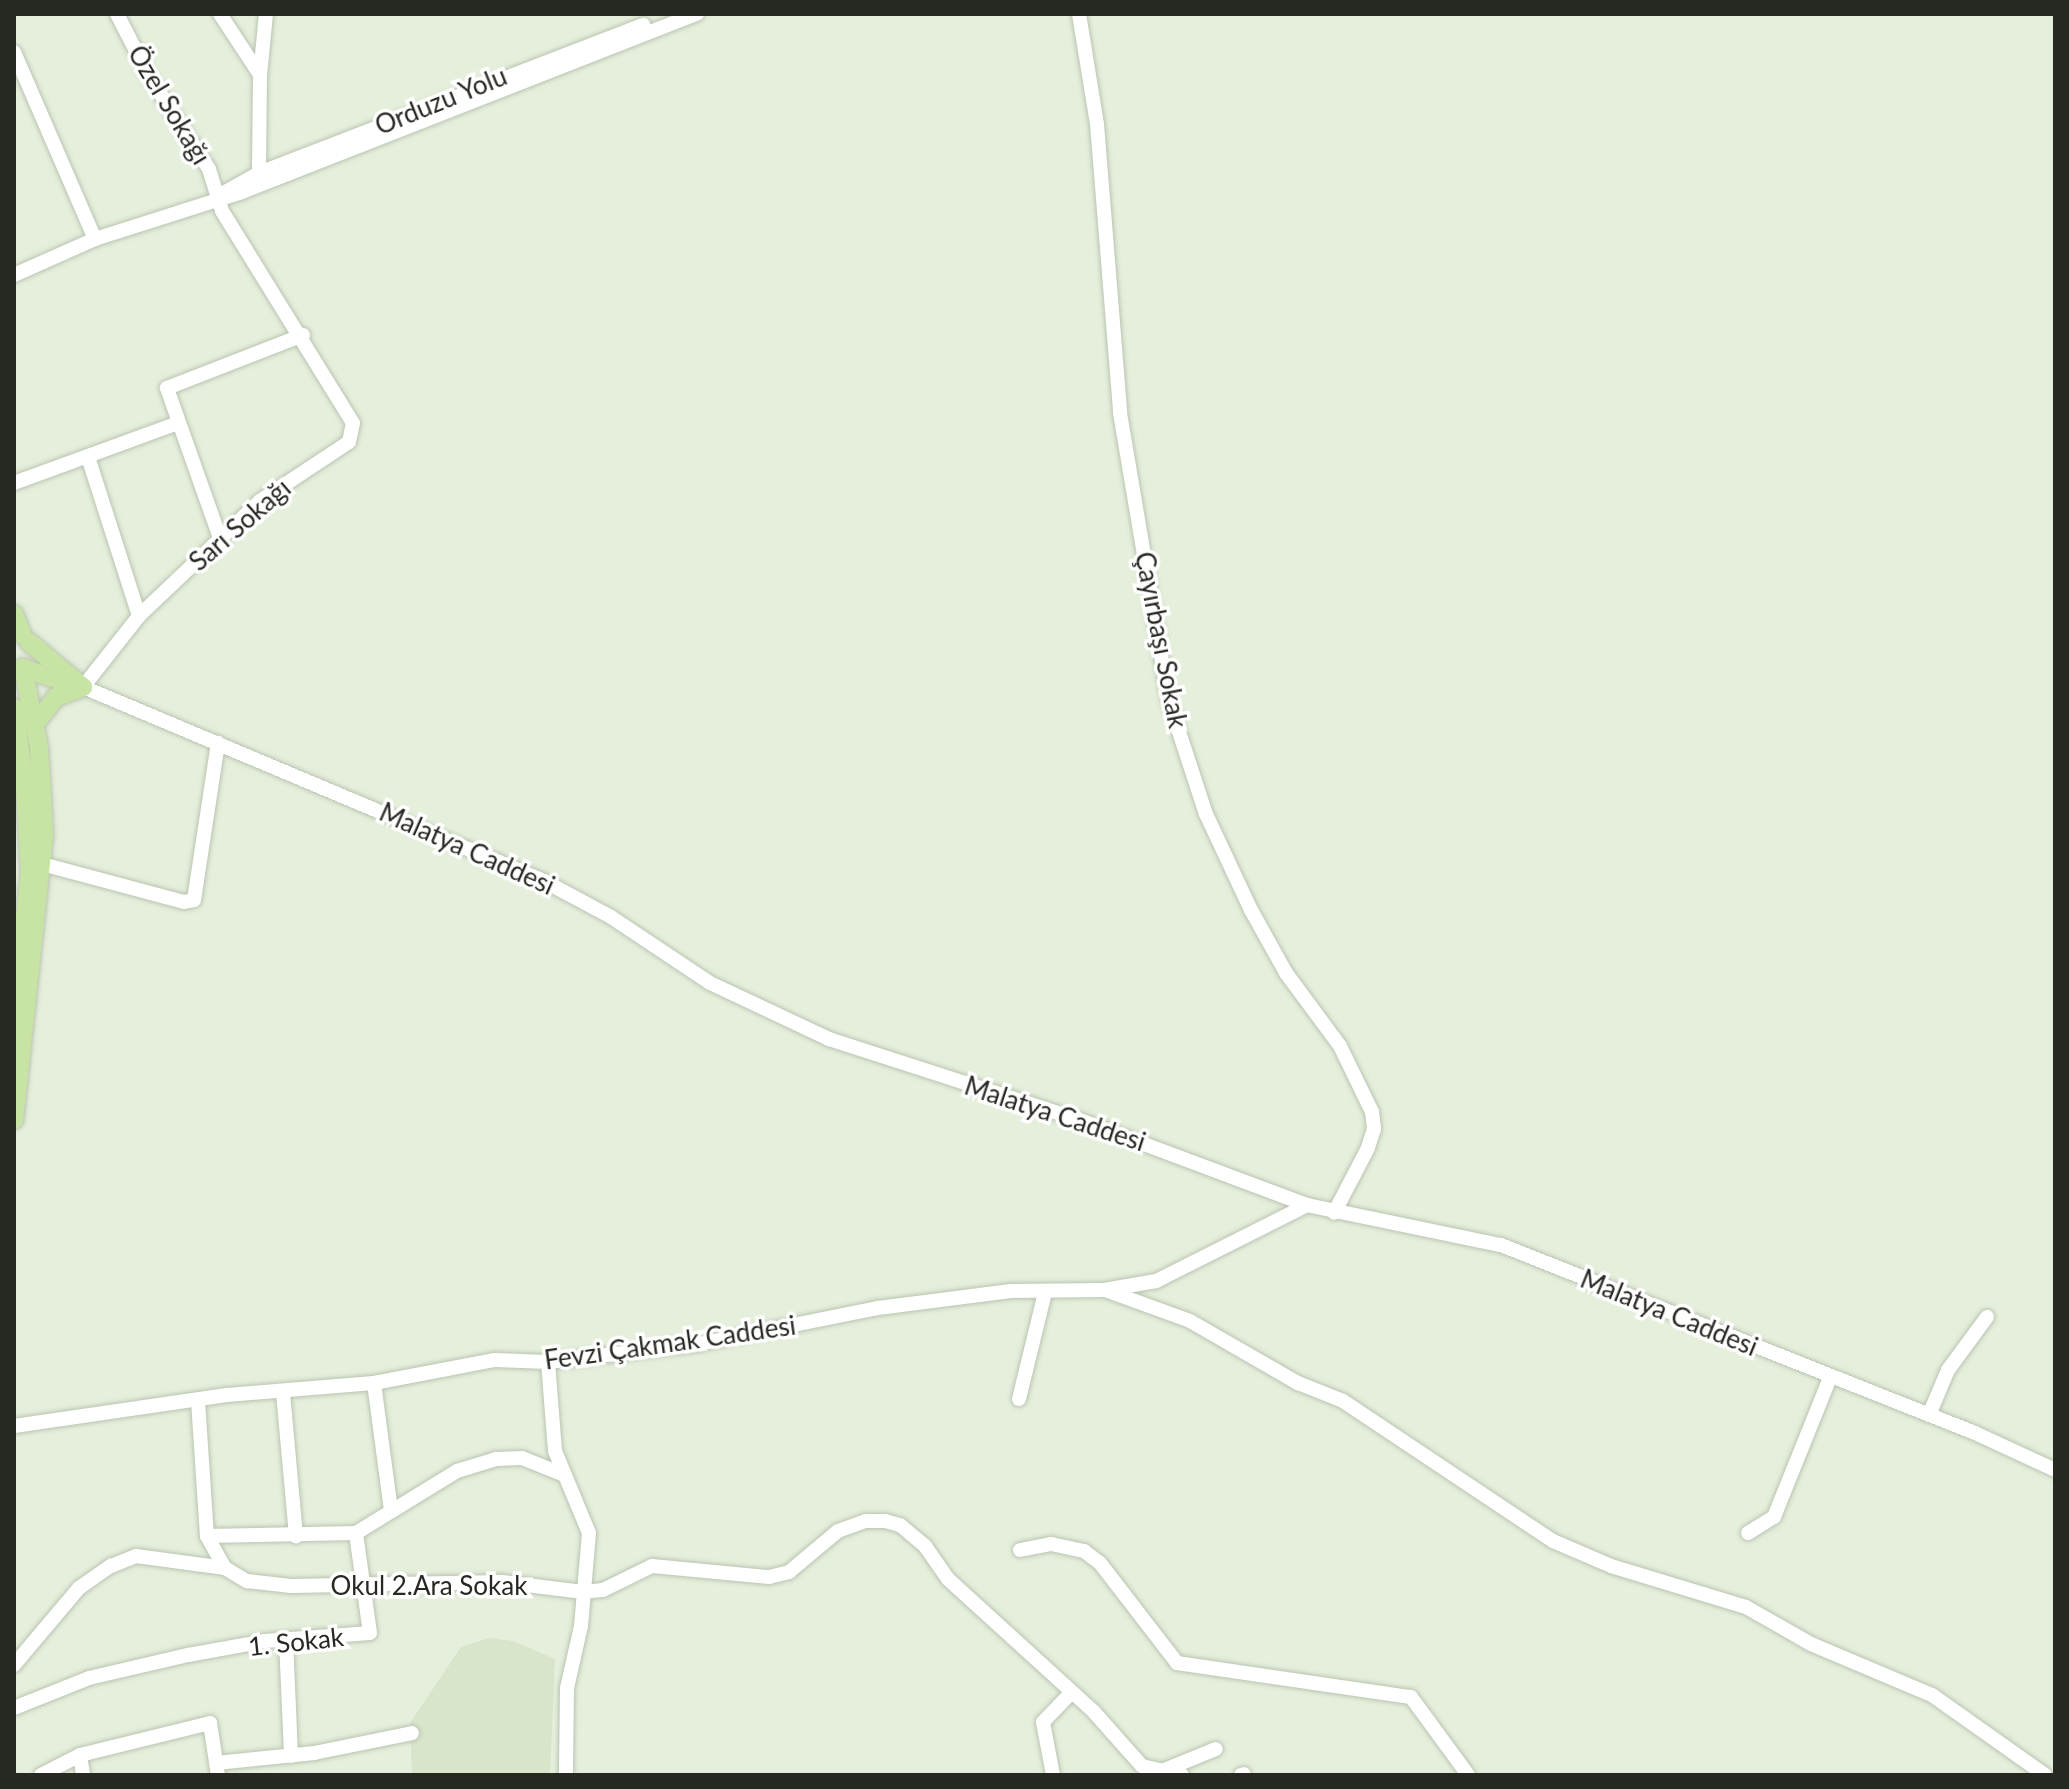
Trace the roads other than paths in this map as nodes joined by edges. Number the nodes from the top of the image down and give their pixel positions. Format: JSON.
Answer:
{"nodes":[{"id":1,"x":117,"y":14,"type":"edge"},
{"id":2,"x":220,"y":14,"type":"edge"},
{"id":3,"x":266,"y":14,"type":"edge"},
{"id":4,"x":672,"y":14,"type":"edge"},
{"id":5,"x":697,"y":14,"type":"edge"},
{"id":6,"x":1079,"y":14,"type":"edge"},
{"id":7,"x":14,"y":52,"type":"edge"},
{"id":8,"x":257,"y":66,"type":"junction"},
{"id":9,"x":259,"y":173,"type":"junction"},
{"id":10,"x":215,"y":199,"type":"junction"},
{"id":11,"x":95,"y":239,"type":"junction"},
{"id":12,"x":14,"y":275,"type":"edge"},
{"id":13,"x":303,"y":335,"type":"junction"},
{"id":14,"x":178,"y":423,"type":"junction"},
{"id":15,"x":88,"y":457,"type":"junction"},
{"id":16,"x":14,"y":483,"type":"edge"},
{"id":17,"x":220,"y":538,"type":"junction"},
{"id":18,"x":14,"y":614,"type":"edge"},
{"id":19,"x":139,"y":616,"type":"junction"},
{"id":20,"x":22,"y":636,"type":"edge"},
{"id":21,"x":19,"y":670,"type":"edge"},
{"id":22,"x":83,"y":687,"type":"junction"},
{"id":23,"x":14,"y":708,"type":"edge"},
{"id":24,"x":35,"y":724,"type":"junction"},
{"id":25,"x":218,"y":743,"type":"junction"},
{"id":26,"x":20,"y":783,"type":"edge"},
{"id":27,"x":42,"y":864,"type":"junction"},
{"id":28,"x":21,"y":888,"type":"edge"},
{"id":29,"x":14,"y":1011,"type":"edge"},
{"id":30,"x":14,"y":1116,"type":"edge"},
{"id":31,"x":1307,"y":1205,"type":"junction"},
{"id":32,"x":1334,"y":1213,"type":"junction"},
{"id":33,"x":1104,"y":1290,"type":"junction"},
{"id":34,"x":1045,"y":1292,"type":"junction"},
{"id":35,"x":1987,"y":1317,"type":"dead end"},
{"id":36,"x":548,"y":1362,"type":"junction"},
{"id":37,"x":1830,"y":1378,"type":"junction"},
{"id":38,"x":374,"y":1383,"type":"junction"},
{"id":39,"x":283,"y":1393,"type":"junction"},
{"id":40,"x":1019,"y":1399,"type":"dead end"},
{"id":41,"x":198,"y":1401,"type":"junction"},
{"id":42,"x":1929,"y":1415,"type":"junction"},
{"id":43,"x":14,"y":1426,"type":"edge"},
{"id":44,"x":2055,"y":1470,"type":"edge"},
{"id":45,"x":562,"y":1474,"type":"junction"},
{"id":46,"x":391,"y":1511,"type":"junction"},
{"id":47,"x":356,"y":1533,"type":"junction"},
{"id":48,"x":1748,"y":1533,"type":"dead end"},
{"id":49,"x":207,"y":1536,"type":"junction"},
{"id":50,"x":296,"y":1536,"type":"junction"},
{"id":51,"x":1020,"y":1550,"type":"dead end"},
{"id":52,"x":225,"y":1568,"type":"junction"},
{"id":53,"x":367,"y":1586,"type":"junction"},
{"id":54,"x":583,"y":1592,"type":"junction"},
{"id":55,"x":286,"y":1640,"type":"junction"},
{"id":56,"x":14,"y":1665,"type":"edge"},
{"id":57,"x":1071,"y":1693,"type":"junction"},
{"id":58,"x":14,"y":1708,"type":"edge"},
{"id":59,"x":412,"y":1733,"type":"dead end"},
{"id":60,"x":1216,"y":1749,"type":"dead end"},
{"id":61,"x":80,"y":1755,"type":"junction"},
{"id":62,"x":291,"y":1756,"type":"junction"},
{"id":63,"x":217,"y":1769,"type":"edge"},
{"id":64,"x":1158,"y":1772,"type":"junction"},
{"id":65,"x":41,"y":1775,"type":"edge"},
{"id":66,"x":83,"y":1775,"type":"edge"},
{"id":67,"x":566,"y":1775,"type":"edge"},
{"id":68,"x":1053,"y":1775,"type":"edge"},
{"id":69,"x":1182,"y":1775,"type":"edge"},
{"id":70,"x":1468,"y":1775,"type":"edge"},
{"id":71,"x":2045,"y":1775,"type":"edge"}],
"edges":[{"from":1,"to":10,"type":"street","name":"Özel Sokağı"},
{"from":2,"to":8,"type":"street"},
{"from":3,"to":8,"type":"street"},
{"from":4,"to":9,"type":"street","name":"Orduzu Yolu"},
{"from":5,"to":10,"type":"street"},
{"from":6,"to":32,"type":"street","name":"Çayırbaşı Sokak"},
{"from":7,"to":11,"type":"street"},
{"from":8,"to":9,"type":"street"},
{"from":9,"to":10,"type":"street","name":"Orduzu Yolu"},
{"from":10,"to":11,"type":"street"},
{"from":10,"to":13,"type":"street","name":"Sarı Sokağı"},
{"from":11,"to":12,"type":"street"},
{"from":13,"to":14,"type":"street"},
{"from":13,"to":17,"type":"street","name":"Sarı Sokağı"},
{"from":14,"to":15,"type":"street"},
{"from":14,"to":17,"type":"street"},
{"from":15,"to":16,"type":"street"},
{"from":15,"to":19,"type":"street"},
{"from":17,"to":19,"type":"street","name":"Sarı Sokağı"},
{"from":18,"to":20,"type":"main road"},
{"from":19,"to":22,"type":"street","name":"Sarı Sokağı"},
{"from":20,"to":21,"type":"main road"},
{"from":20,"to":22,"type":"main road"},
{"from":21,"to":22,"type":"main road"},
{"from":21,"to":24,"type":"main road"},
{"from":22,"to":24,"type":"main road"},
{"from":22,"to":25,"type":"street","name":"Malatya Caddesi"},
{"from":23,"to":26,"type":"main road"},
{"from":24,"to":27,"type":"main road"},
{"from":25,"to":27,"type":"street"},
{"from":25,"to":31,"type":"street","name":"Malatya Caddesi"},
{"from":26,"to":28,"type":"main road"},
{"from":27,"to":30,"type":"main road"},
{"from":28,"to":29,"type":"main road"},
{"from":31,"to":32,"type":"street","name":"Malatya Caddesi"},
{"from":31,"to":33,"type":"street","name":"Fevzi Çakmak Caddesi"},
{"from":32,"to":37,"type":"street","name":"Malatya Caddesi"},
{"from":33,"to":34,"type":"street","name":"Fevzi Çakmak Caddesi"},
{"from":33,"to":71,"type":"street"},
{"from":34,"to":36,"type":"street","name":"Fevzi Çakmak Caddesi"},
{"from":34,"to":40,"type":"street"},
{"from":35,"to":42,"type":"street"},
{"from":36,"to":38,"type":"street","name":"Fevzi Çakmak Caddesi"},
{"from":36,"to":45,"type":"street"},
{"from":37,"to":42,"type":"street","name":"Malatya Caddesi"},
{"from":37,"to":48,"type":"street"},
{"from":38,"to":39,"type":"street","name":"Fevzi Çakmak Caddesi"},
{"from":38,"to":46,"type":"street"},
{"from":39,"to":41,"type":"street","name":"Fevzi Çakmak Caddesi"},
{"from":39,"to":50,"type":"street"},
{"from":41,"to":43,"type":"street","name":"Fevzi Çakmak Caddesi"},
{"from":41,"to":49,"type":"street"},
{"from":42,"to":44,"type":"street","name":"Malatya Caddesi"},
{"from":45,"to":46,"type":"street"},
{"from":45,"to":54,"type":"street"},
{"from":46,"to":47,"type":"street"},
{"from":47,"to":50,"type":"street"},
{"from":47,"to":53,"type":"street"},
{"from":49,"to":50,"type":"street"},
{"from":49,"to":52,"type":"street"},
{"from":51,"to":70,"type":"street"},
{"from":52,"to":53,"type":"street","name":"Okul 2.Ara Sokak"},
{"from":52,"to":56,"type":"street","name":"Okul 2.Ara Sokak"},
{"from":53,"to":54,"type":"street","name":"Okul 2.Ara Sokak"},
{"from":53,"to":55,"type":"street","name":"1. Sokak"},
{"from":54,"to":57,"type":"street","name":"Okul 2.Ara Sokak"},
{"from":54,"to":67,"type":"street"},
{"from":55,"to":58,"type":"street","name":"1. Sokak"},
{"from":55,"to":62,"type":"street"},
{"from":57,"to":64,"type":"street","name":"Okul 2.Ara Sokak"},
{"from":57,"to":68,"type":"street"},
{"from":59,"to":62,"type":"street"},
{"from":60,"to":64,"type":"street"},
{"from":61,"to":63,"type":"street"},
{"from":61,"to":65,"type":"street"},
{"from":61,"to":66,"type":"street"},
{"from":62,"to":63,"type":"street"},
{"from":64,"to":69,"type":"street"}]}
